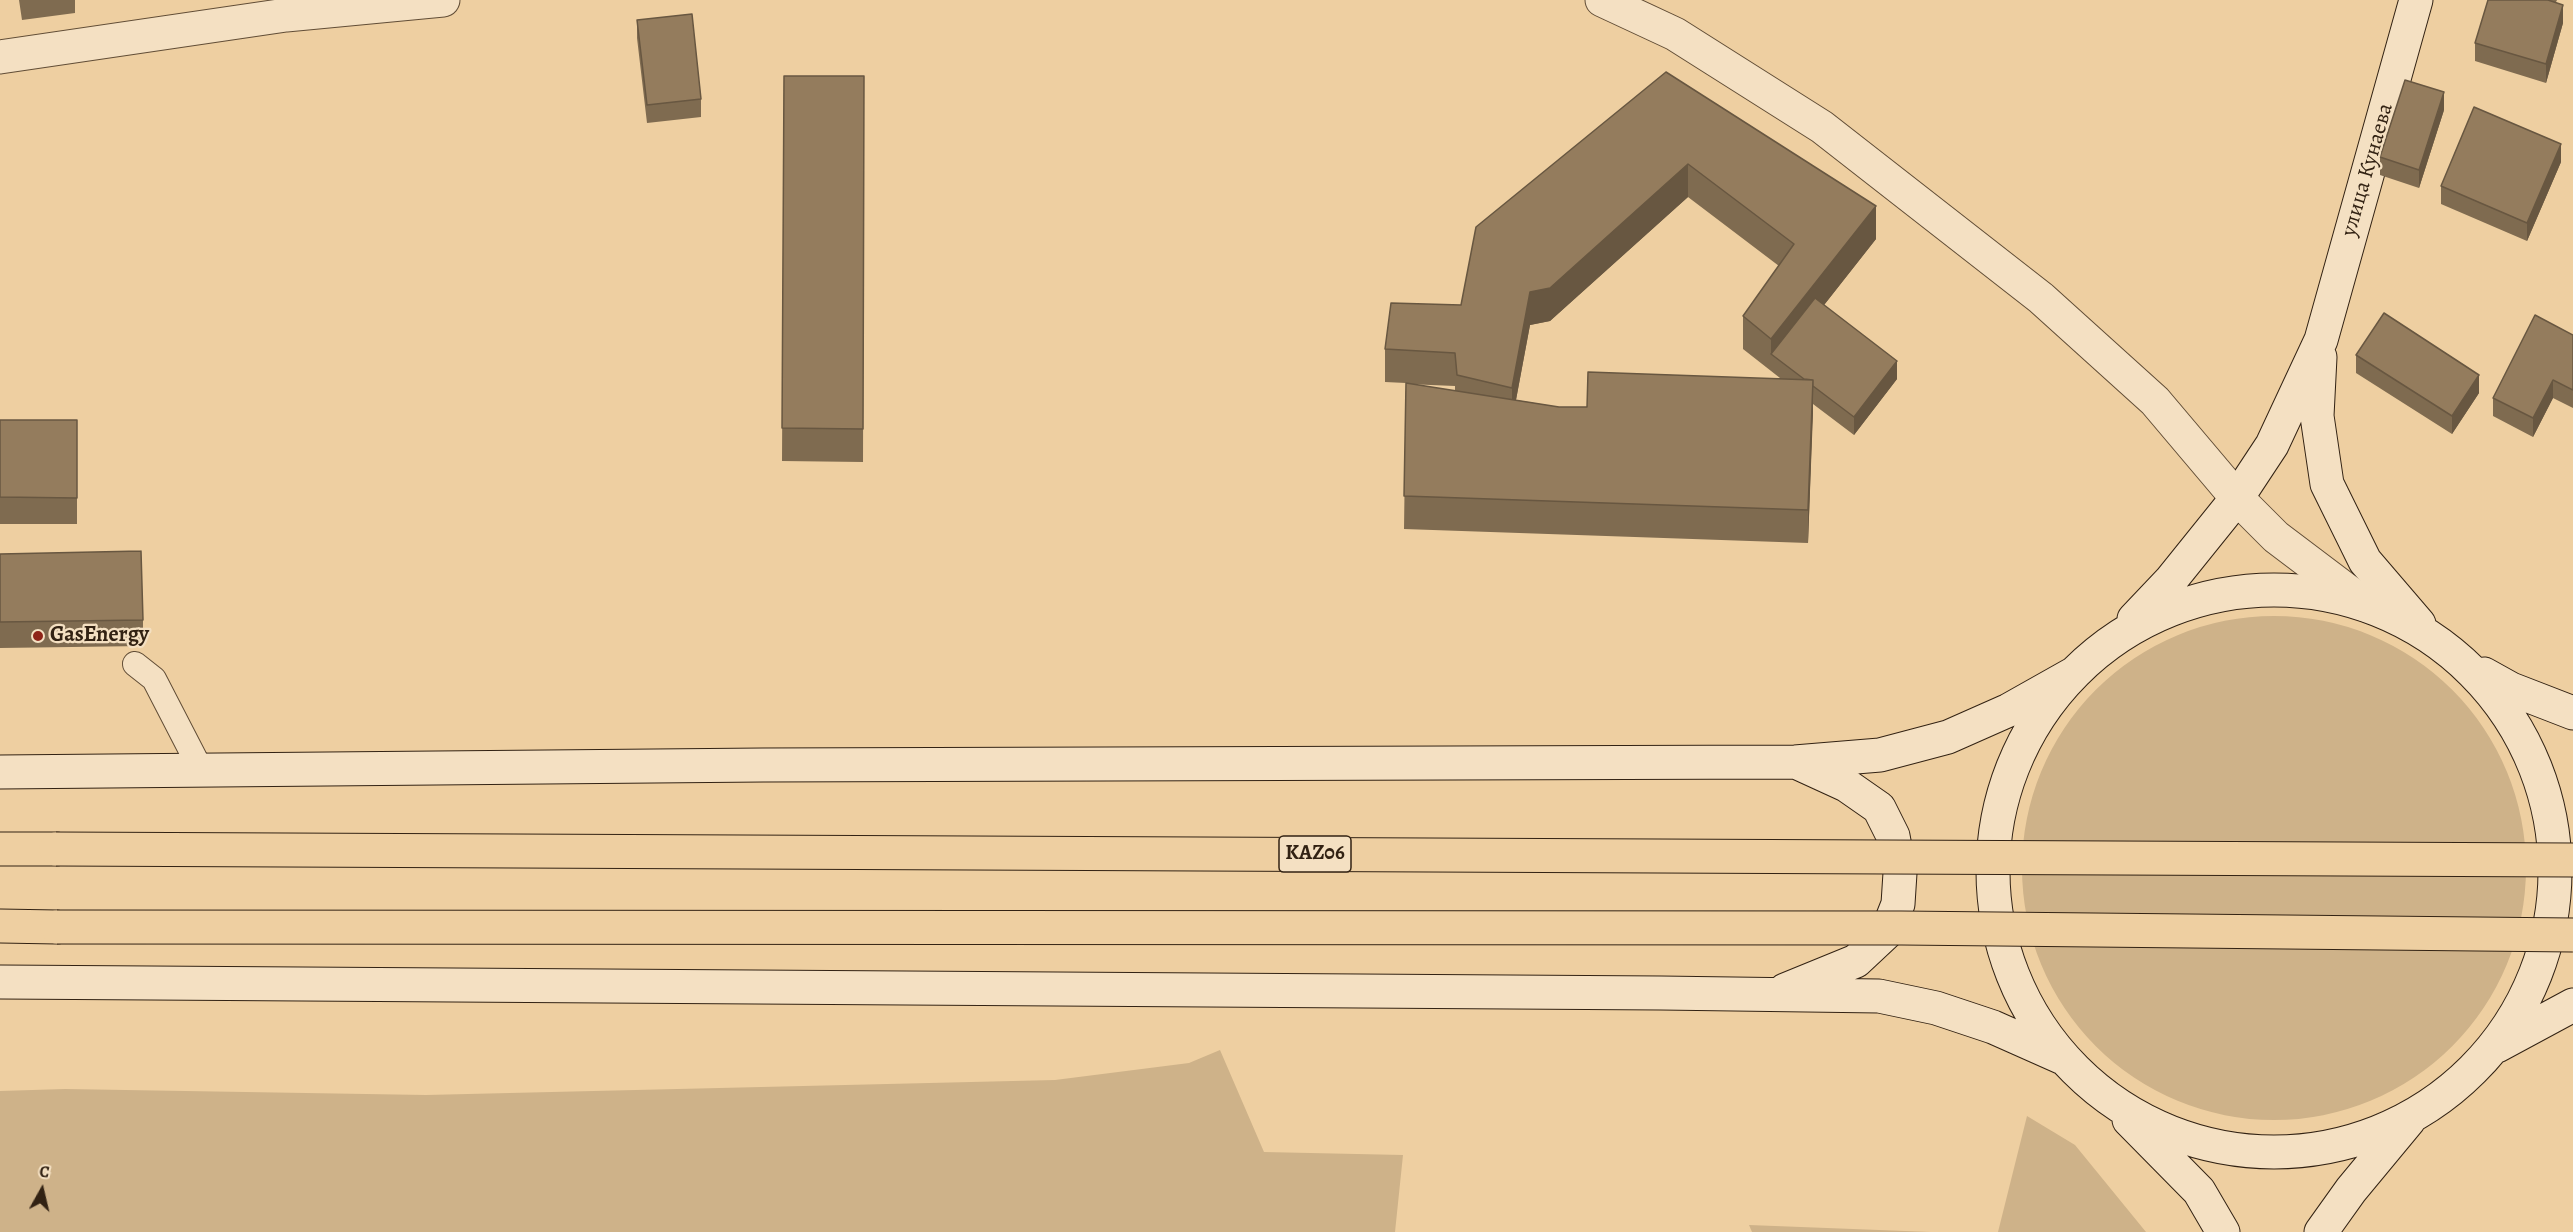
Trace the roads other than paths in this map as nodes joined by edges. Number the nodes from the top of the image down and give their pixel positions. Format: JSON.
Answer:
{"nodes":[{"id":1,"x":443,"y":0,"type":"edge"},
{"id":2,"x":1602,"y":0,"type":"edge"},
{"id":3,"x":2416,"y":0,"type":"edge"},
{"id":4,"x":287,"y":7,"type":"edge"},
{"id":5,"x":0,"y":57,"type":"edge"},
{"id":6,"x":2320,"y":340,"type":"junction"},
{"id":7,"x":2237,"y":498,"type":"junction"},
{"id":8,"x":2366,"y":605,"type":"junction"},
{"id":9,"x":2427,"y":634,"type":"junction"},
{"id":10,"x":2112,"y":641,"type":"junction"},
{"id":11,"x":135,"y":664,"type":"dead end"},
{"id":12,"x":2466,"y":664,"type":"junction"},
{"id":13,"x":2073,"y":674,"type":"junction"},
{"id":14,"x":2573,"y":713,"type":"edge"},
{"id":15,"x":1795,"y":762,"type":"junction"},
{"id":16,"x":201,"y":770,"type":"junction"},
{"id":17,"x":0,"y":772,"type":"edge"},
{"id":18,"x":0,"y":849,"type":"edge"},
{"id":19,"x":2573,"y":860,"type":"edge"},
{"id":20,"x":0,"y":927,"type":"edge"},
{"id":21,"x":2573,"y":935,"type":"edge"},
{"id":22,"x":0,"y":982,"type":"edge"},
{"id":23,"x":1775,"y":994,"type":"junction"},
{"id":24,"x":2573,"y":1005,"type":"edge"},
{"id":25,"x":2493,"y":1048,"type":"junction"},
{"id":26,"x":2065,"y":1059,"type":"junction"},
{"id":27,"x":2102,"y":1093,"type":"junction"},
{"id":28,"x":2413,"y":1116,"type":"junction"},
{"id":29,"x":2223,"y":1232,"type":"edge"},
{"id":30,"x":2321,"y":1232,"type":"edge"}],
"edges":[{"from":1,"to":4,"type":"main road"},
{"from":2,"to":7,"type":"main road"},
{"from":3,"to":6,"type":"main road","name":"улица Кунаева"},
{"from":4,"to":5,"type":"main road"},
{"from":6,"to":7,"type":"main road"},
{"from":6,"to":9,"type":"main road"},
{"from":7,"to":8,"type":"main road"},
{"from":7,"to":10,"type":"main road"},
{"from":8,"to":9,"type":"main road"},
{"from":8,"to":10,"type":"main road"},
{"from":9,"to":12,"type":"main road"},
{"from":10,"to":13,"type":"main road"},
{"from":11,"to":16,"type":"lane"},
{"from":12,"to":14,"type":"main road"},
{"from":12,"to":25,"type":"main road"},
{"from":13,"to":15,"type":"main road"},
{"from":13,"to":26,"type":"main road"},
{"from":15,"to":16,"type":"main road"},
{"from":15,"to":23,"type":"main road"},
{"from":16,"to":17,"type":"main road"},
{"from":18,"to":19,"type":"highway","number":"KАZ06","bridge":true},
{"from":20,"to":21,"type":"highway","bridge":true},
{"from":22,"to":23,"type":"main road"},
{"from":23,"to":26,"type":"main road"},
{"from":24,"to":25,"type":"main road"},
{"from":25,"to":28,"type":"main road"},
{"from":26,"to":27,"type":"main road"},
{"from":27,"to":28,"type":"main road"},
{"from":27,"to":29,"type":"main road"},
{"from":28,"to":30,"type":"main road"}]}
